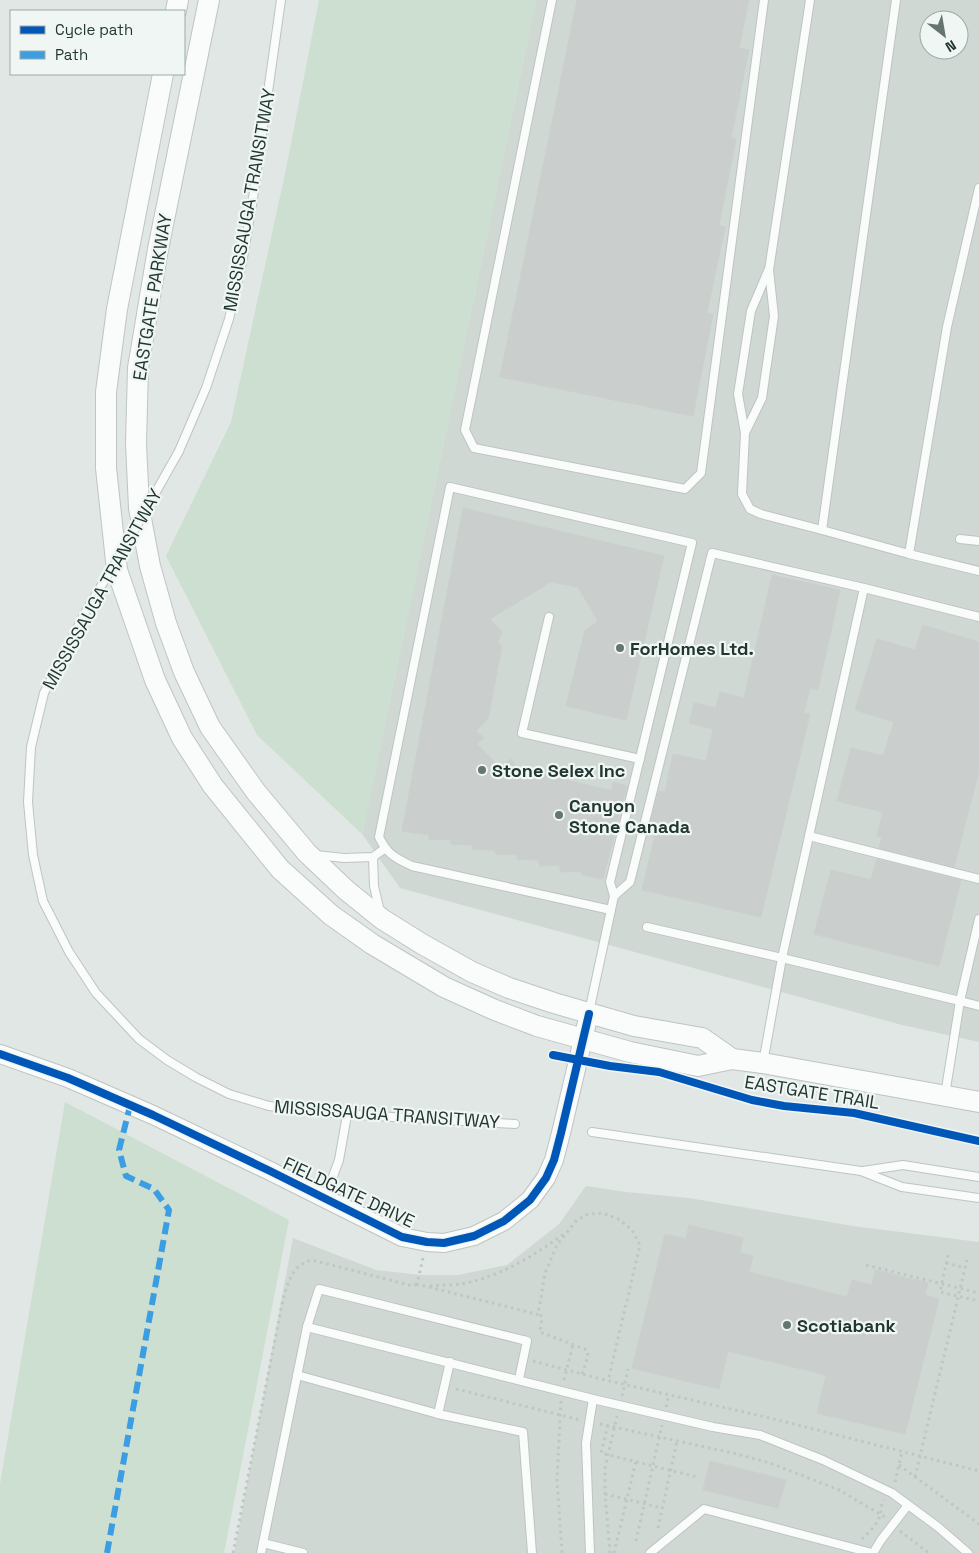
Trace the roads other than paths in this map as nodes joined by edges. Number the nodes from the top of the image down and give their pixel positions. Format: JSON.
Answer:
{"nodes":[{"id":1,"x":209,"y":0,"type":"edge"},
{"id":2,"x":281,"y":0,"type":"edge"},
{"id":3,"x":552,"y":0,"type":"edge"},
{"id":4,"x":764,"y":0,"type":"edge"},
{"id":5,"x":810,"y":0,"type":"edge"},
{"id":6,"x":896,"y":0,"type":"edge"},
{"id":7,"x":163,"y":75,"type":"edge"},
{"id":8,"x":979,"y":188,"type":"edge"},
{"id":9,"x":769,"y":270,"type":"junction"},
{"id":10,"x":745,"y":434,"type":"junction"},
{"id":11,"x":822,"y":530,"type":"junction"},
{"id":12,"x":960,"y":539,"type":"dead end"},
{"id":13,"x":979,"y":541,"type":"edge"},
{"id":14,"x":909,"y":554,"type":"junction"},
{"id":15,"x":979,"y":571,"type":"edge"},
{"id":16,"x":864,"y":588,"type":"junction"},
{"id":17,"x":979,"y":616,"type":"edge"},
{"id":18,"x":549,"y":617,"type":"dead end"},
{"id":19,"x":640,"y":759,"type":"junction"},
{"id":20,"x":809,"y":836,"type":"junction"},
{"id":21,"x":384,"y":849,"type":"junction"},
{"id":22,"x":306,"y":853,"type":"junction"},
{"id":23,"x":373,"y":857,"type":"junction"},
{"id":24,"x":979,"y":879,"type":"edge"},
{"id":25,"x":614,"y":896,"type":"junction"},
{"id":26,"x":611,"y":910,"type":"junction"},
{"id":27,"x":382,"y":919,"type":"junction"},
{"id":28,"x":979,"y":919,"type":"edge"},
{"id":29,"x":647,"y":927,"type":"dead end"},
{"id":30,"x":782,"y":958,"type":"junction"},
{"id":31,"x":960,"y":1001,"type":"junction"},
{"id":32,"x":979,"y":1006,"type":"edge"},
{"id":33,"x":589,"y":1014,"type":"junction"},
{"id":34,"x":583,"y":1040,"type":"junction"},
{"id":35,"x":0,"y":1054,"type":"edge"},
{"id":36,"x":732,"y":1058,"type":"junction"},
{"id":37,"x":763,"y":1063,"type":"junction"},
{"id":38,"x":945,"y":1095,"type":"junction"},
{"id":39,"x":979,"y":1102,"type":"edge"},
{"id":40,"x":347,"y":1115,"type":"junction"},
{"id":41,"x":515,"y":1124,"type":"dead end"},
{"id":42,"x":592,"y":1132,"type":"dead end"},
{"id":43,"x":861,"y":1171,"type":"junction"},
{"id":44,"x":979,"y":1177,"type":"edge"},
{"id":45,"x":325,"y":1198,"type":"junction"},
{"id":46,"x":979,"y":1198,"type":"edge"},
{"id":47,"x":307,"y":1327,"type":"junction"},
{"id":48,"x":450,"y":1362,"type":"junction"},
{"id":49,"x":297,"y":1375,"type":"junction"},
{"id":50,"x":520,"y":1380,"type":"junction"},
{"id":51,"x":593,"y":1399,"type":"junction"},
{"id":52,"x":438,"y":1414,"type":"junction"},
{"id":53,"x":908,"y":1504,"type":"junction"},
{"id":54,"x":263,"y":1544,"type":"junction"},
{"id":55,"x":261,"y":1553,"type":"edge"},
{"id":56,"x":303,"y":1553,"type":"edge"},
{"id":57,"x":532,"y":1553,"type":"edge"},
{"id":58,"x":590,"y":1553,"type":"edge"},
{"id":59,"x":650,"y":1553,"type":"edge"},
{"id":60,"x":872,"y":1553,"type":"edge"},
{"id":61,"x":968,"y":1553,"type":"edge"}],
"edges":[{"from":1,"to":22,"type":"main road","name":"EASTGATE PARKWAY"},
{"from":2,"to":40,"type":"lane","name":"MISSISSAUGA TRANSITWAY","bridge":true},
{"from":3,"to":4,"type":"lane"},
{"from":5,"to":9,"type":"lane"},
{"from":6,"to":11,"type":"lane"},
{"from":7,"to":34,"type":"main road","name":"EASTGATE PARKWAY"},
{"from":8,"to":14,"type":"lane"},
{"from":9,"to":10,"type":"lane"},
{"from":9,"to":10,"type":"lane"},
{"from":10,"to":11,"type":"lane"},
{"from":11,"to":14,"type":"lane"},
{"from":12,"to":13,"type":"lane"},
{"from":14,"to":15,"type":"lane"},
{"from":16,"to":17,"type":"lane"},
{"from":16,"to":20,"type":"lane"},
{"from":16,"to":25,"type":"lane"},
{"from":18,"to":19,"type":"lane"},
{"from":19,"to":21,"type":"lane"},
{"from":19,"to":25,"type":"lane"},
{"from":20,"to":24,"type":"lane"},
{"from":20,"to":30,"type":"lane"},
{"from":21,"to":23,"type":"lane"},
{"from":21,"to":26,"type":"lane"},
{"from":22,"to":23,"type":"lane"},
{"from":22,"to":27,"type":"main road","name":"EASTGATE PARKWAY"},
{"from":23,"to":27,"type":"lane"},
{"from":25,"to":26,"type":"lane"},
{"from":26,"to":33,"type":"lane"},
{"from":27,"to":33,"type":"main road","name":"EASTGATE PARKWAY"},
{"from":28,"to":31,"type":"lane"},
{"from":29,"to":30,"type":"lane"},
{"from":30,"to":31,"type":"lane"},
{"from":30,"to":37,"type":"lane"},
{"from":31,"to":32,"type":"lane"},
{"from":31,"to":38,"type":"lane"},
{"from":33,"to":34,"type":"street","name":"FIELDGATE DRIVE"},
{"from":33,"to":36,"type":"main road","name":"EASTGATE PARKWAY"},
{"from":34,"to":36,"type":"main road","name":"EASTGATE PARKWAY"},
{"from":34,"to":45,"type":"street","name":"FIELDGATE DRIVE"},
{"from":35,"to":45,"type":"street","name":"FIELDGATE DRIVE"},
{"from":36,"to":37,"type":"main road","name":"EASTGATE PARKWAY"},
{"from":37,"to":38,"type":"main road","name":"EASTGATE PARKWAY"},
{"from":38,"to":39,"type":"main road","name":"EASTGATE PARKWAY"},
{"from":40,"to":41,"type":"lane","name":"MISSISSAUGA TRANSITWAY"},
{"from":40,"to":45,"type":"lane"},
{"from":42,"to":43,"type":"lane"},
{"from":43,"to":44,"type":"lane"},
{"from":43,"to":46,"type":"lane"},
{"from":47,"to":48,"type":"lane"},
{"from":47,"to":49,"type":"lane"},
{"from":47,"to":50,"type":"lane"},
{"from":48,"to":50,"type":"lane"},
{"from":48,"to":52,"type":"lane"},
{"from":49,"to":52,"type":"lane"},
{"from":49,"to":54,"type":"lane"},
{"from":50,"to":51,"type":"lane"},
{"from":51,"to":53,"type":"lane"},
{"from":51,"to":58,"type":"lane"},
{"from":52,"to":57,"type":"lane"},
{"from":53,"to":60,"type":"lane"},
{"from":53,"to":61,"type":"lane"},
{"from":54,"to":55,"type":"lane"},
{"from":54,"to":56,"type":"lane"},
{"from":59,"to":60,"type":"lane"}]}
